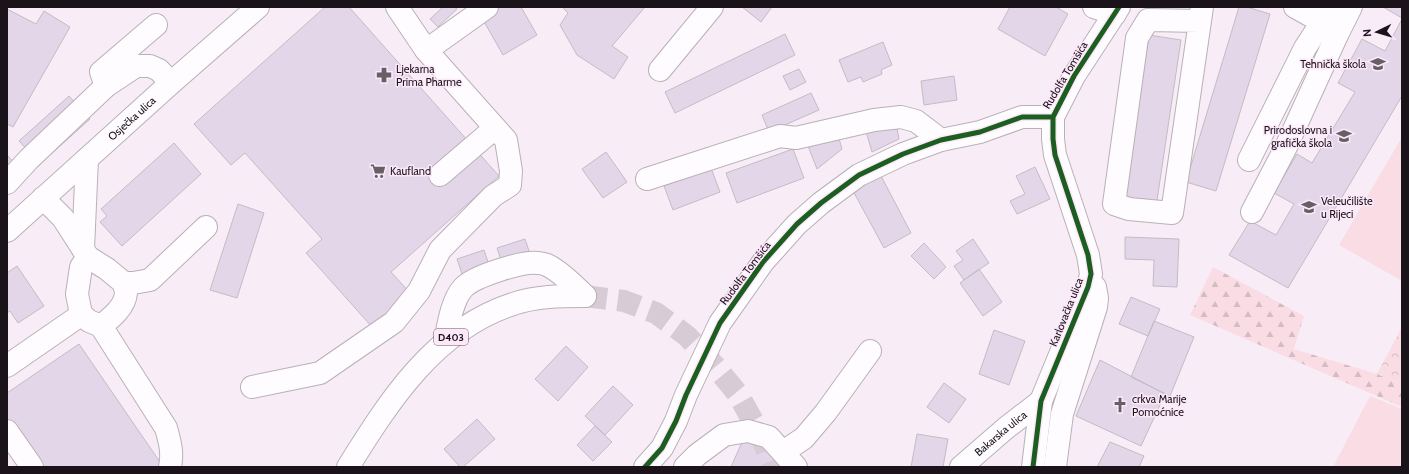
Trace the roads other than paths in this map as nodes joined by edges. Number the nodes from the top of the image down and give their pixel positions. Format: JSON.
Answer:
{"nodes":[{"id":1,"x":258,"y":7,"type":"edge"},
{"id":2,"x":487,"y":7,"type":"edge"},
{"id":3,"x":1094,"y":7,"type":"edge"},
{"id":4,"x":1295,"y":7,"type":"edge"},
{"id":5,"x":1351,"y":7,"type":"edge"},
{"id":6,"x":405,"y":9,"type":"edge"},
{"id":7,"x":701,"y":11,"type":"edge"},
{"id":8,"x":1117,"y":11,"type":"edge"},
{"id":9,"x":1201,"y":14,"type":"edge"},
{"id":10,"x":1327,"y":15,"type":"edge"},
{"id":11,"x":156,"y":25,"type":"dead end"},
{"id":12,"x":426,"y":50,"type":"junction"},
{"id":13,"x":660,"y":70,"type":"dead end"},
{"id":14,"x":171,"y":84,"type":"junction"},
{"id":15,"x":106,"y":86,"type":"junction"},
{"id":16,"x":1053,"y":117,"type":"junction"},
{"id":17,"x":495,"y":128,"type":"junction"},
{"id":18,"x":941,"y":140,"type":"junction"},
{"id":19,"x":87,"y":158,"type":"junction"},
{"id":20,"x":1249,"y":160,"type":"dead end"},
{"id":21,"x":440,"y":175,"type":"dead end"},
{"id":22,"x":647,"y":179,"type":"dead end"},
{"id":23,"x":7,"y":183,"type":"edge"},
{"id":24,"x":43,"y":198,"type":"junction"},
{"id":25,"x":1252,"y":212,"type":"dead end"},
{"id":26,"x":206,"y":227,"type":"dead end"},
{"id":27,"x":7,"y":231,"type":"edge"},
{"id":28,"x":86,"y":253,"type":"junction"},
{"id":29,"x":1091,"y":274,"type":"junction"},
{"id":30,"x":124,"y":283,"type":"junction"},
{"id":31,"x":81,"y":314,"type":"junction"},
{"id":32,"x":101,"y":326,"type":"junction"},
{"id":33,"x":445,"y":342,"type":"junction"},
{"id":34,"x":870,"y":351,"type":"dead end"},
{"id":35,"x":7,"y":366,"type":"edge"},
{"id":36,"x":252,"y":387,"type":"dead end"},
{"id":37,"x":1041,"y":401,"type":"junction"},
{"id":38,"x":7,"y":431,"type":"edge"},
{"id":39,"x":790,"y":460,"type":"edge"},
{"id":40,"x":32,"y":467,"type":"edge"},
{"id":41,"x":170,"y":467,"type":"edge"},
{"id":42,"x":348,"y":467,"type":"edge"},
{"id":43,"x":645,"y":467,"type":"edge"},
{"id":44,"x":685,"y":467,"type":"edge"},
{"id":45,"x":962,"y":467,"type":"edge"},
{"id":46,"x":1033,"y":467,"type":"edge"},
{"id":47,"x":1055,"y":467,"type":"edge"}],
"edges":[{"from":1,"to":14,"type":"street","name":"Osječka ulica"},
{"from":2,"to":12,"type":"street"},
{"from":3,"to":8,"type":"street"},
{"from":4,"to":10,"type":"street"},
{"from":5,"to":25,"type":"street"},
{"from":6,"to":12,"type":"street"},
{"from":7,"to":13,"type":"street"},
{"from":8,"to":16,"type":"street","name":"Rudolfa Tomšića"},
{"from":9,"to":9,"type":"street"},
{"from":10,"to":20,"type":"street"},
{"from":11,"to":15,"type":"street"},
{"from":12,"to":17,"type":"street"},
{"from":14,"to":15,"type":"street"},
{"from":14,"to":19,"type":"street","name":"Osječka ulica"},
{"from":15,"to":23,"type":"street"},
{"from":16,"to":18,"type":"street","name":"Rudolfa Tomšića"},
{"from":16,"to":29,"type":"street","name":"Karlovačka ulica"},
{"from":17,"to":21,"type":"street"},
{"from":17,"to":36,"type":"street"},
{"from":18,"to":22,"type":"street"},
{"from":18,"to":43,"type":"street","name":"Rudolfa Tomšića"},
{"from":19,"to":24,"type":"street","name":"Osječka ulica"},
{"from":19,"to":28,"type":"street"},
{"from":24,"to":27,"type":"street","name":"Osječka ulica"},
{"from":24,"to":28,"type":"street"},
{"from":26,"to":30,"type":"street"},
{"from":28,"to":30,"type":"street"},
{"from":28,"to":31,"type":"street"},
{"from":29,"to":37,"type":"street","name":"Karlovačka ulica"},
{"from":29,"to":47,"type":"street","name":"Karlovačka ulica"},
{"from":30,"to":32,"type":"street"},
{"from":31,"to":32,"type":"street"},
{"from":31,"to":35,"type":"street"},
{"from":32,"to":41,"type":"street"},
{"from":33,"to":33,"type":"street","number":"D403"},
{"from":33,"to":42,"type":"street","number":"D403"},
{"from":34,"to":39,"type":"street"},
{"from":37,"to":45,"type":"street","name":"Bakarska ulica"},
{"from":37,"to":46,"type":"street","name":"Karlovačka ulica"},
{"from":38,"to":40,"type":"street"},
{"from":39,"to":44,"type":"street"}]}
